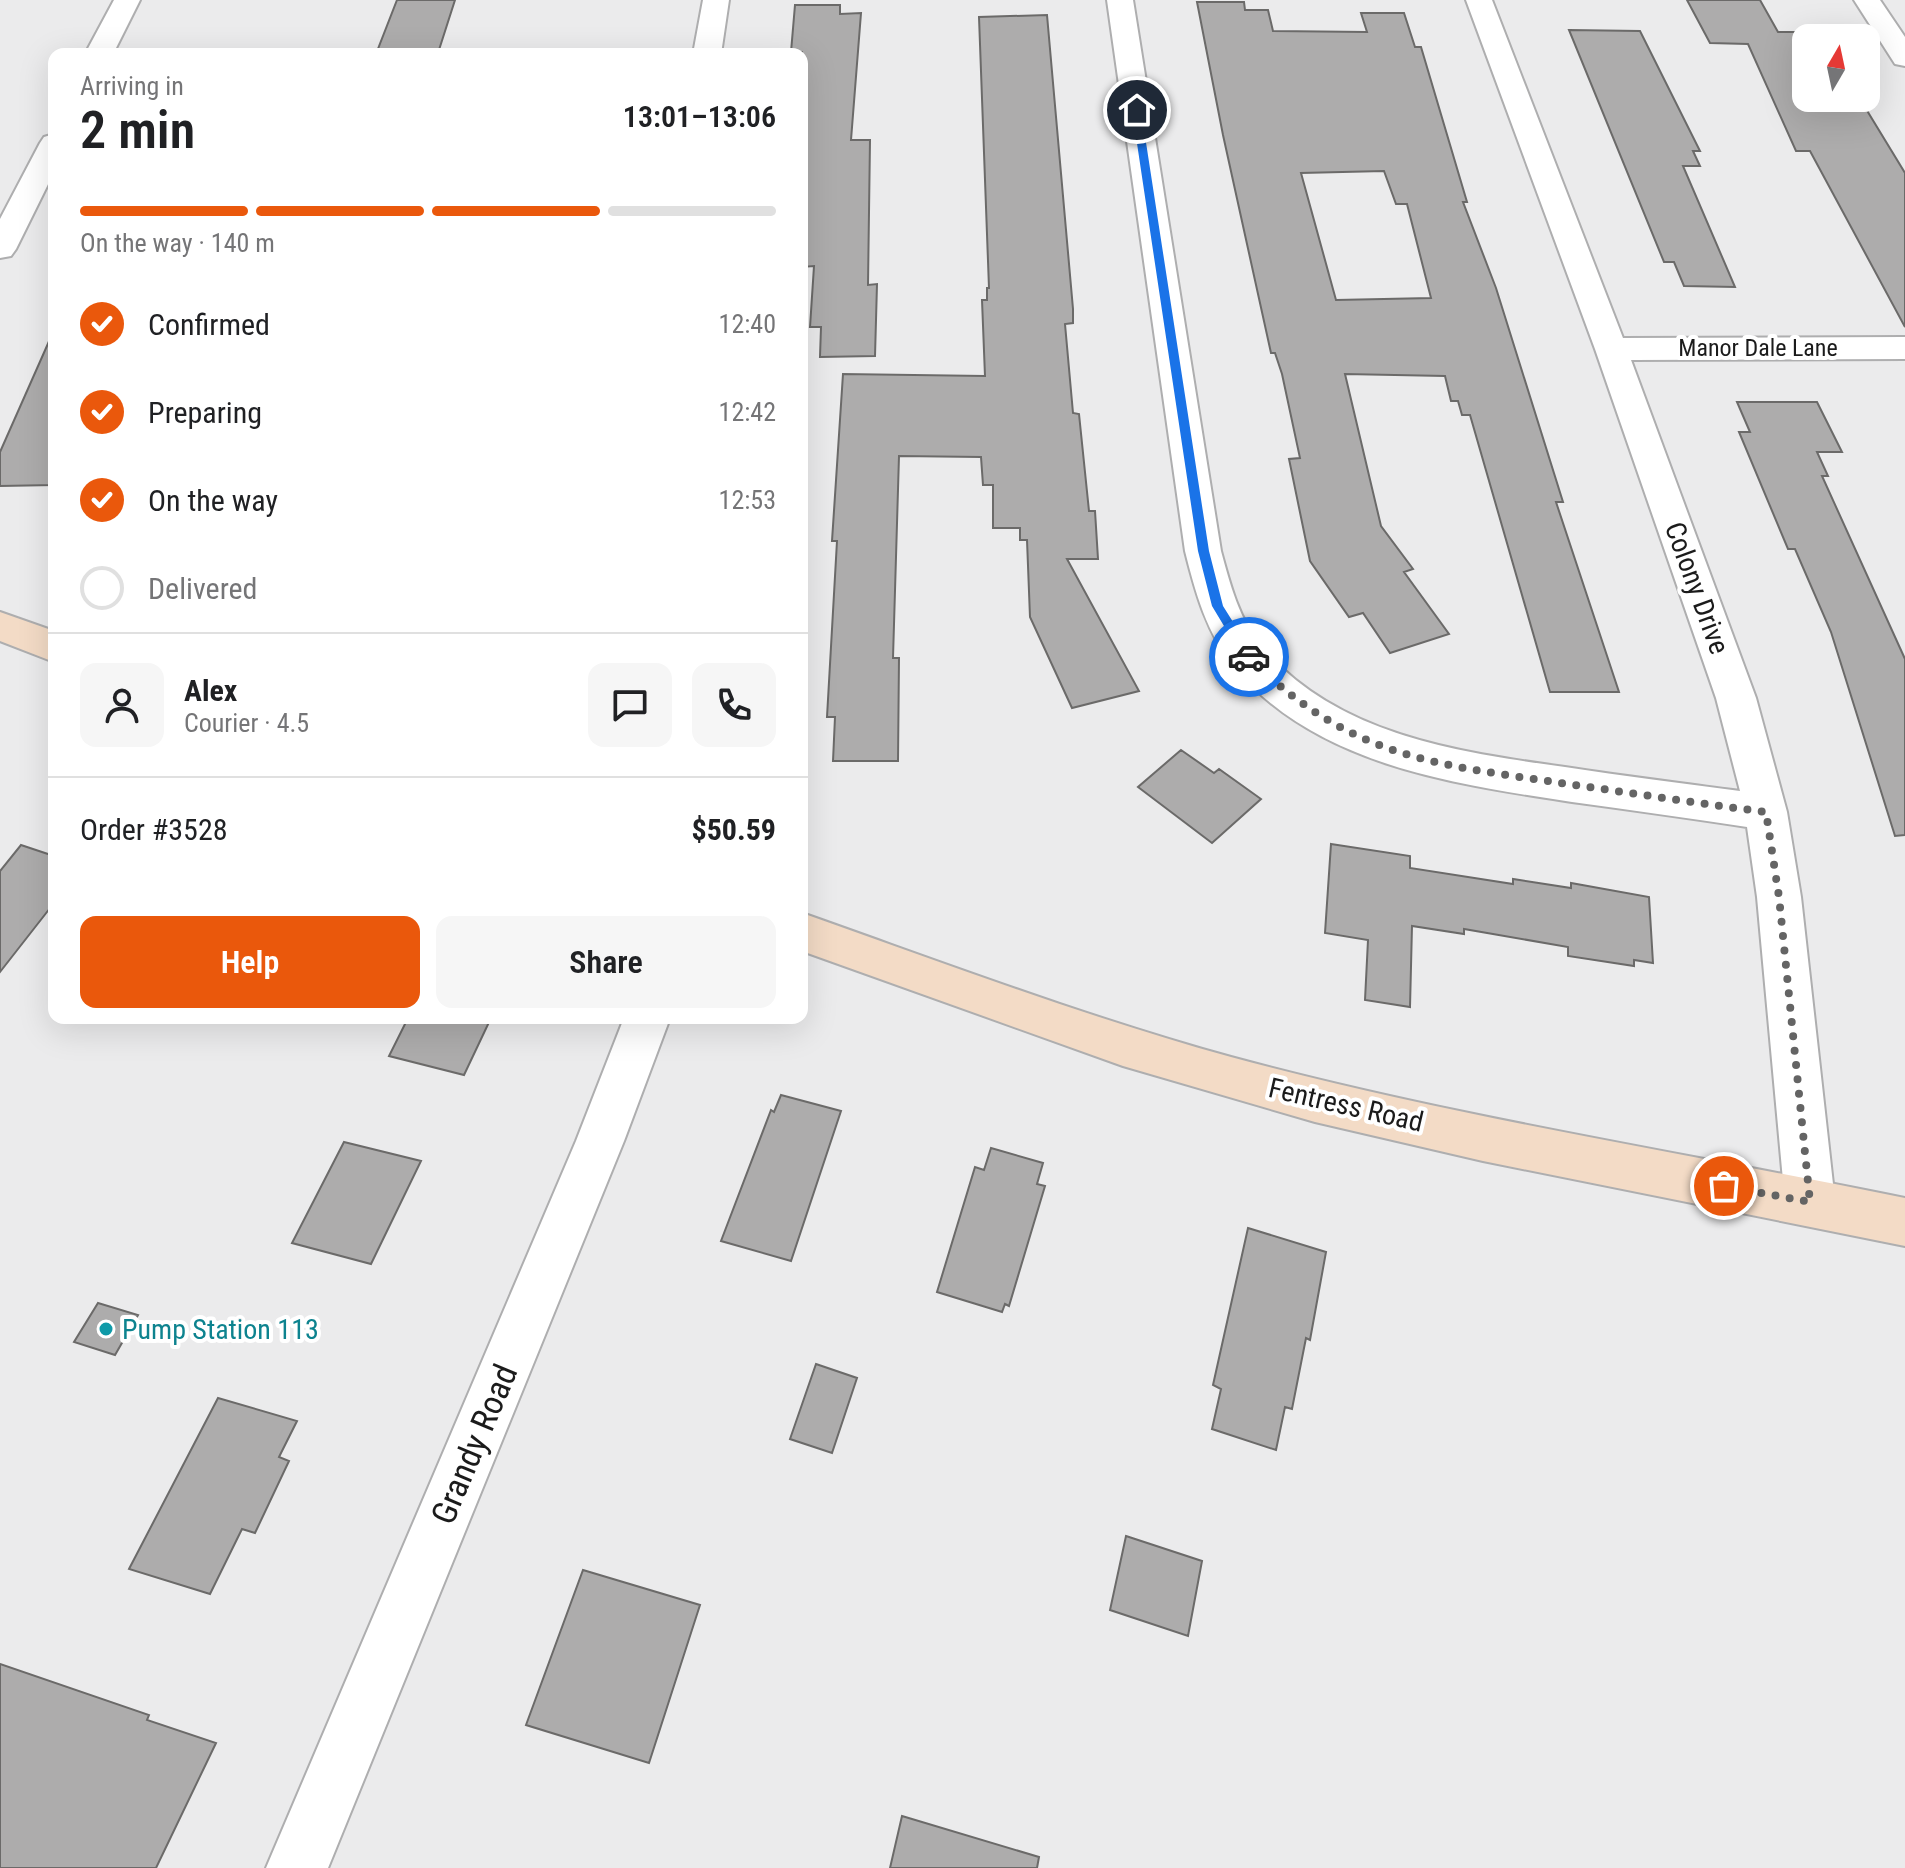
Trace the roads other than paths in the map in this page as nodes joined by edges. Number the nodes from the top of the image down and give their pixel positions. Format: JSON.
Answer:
{"nodes":[{"id":1,"x":127,"y":0,"type":"edge"},
{"id":2,"x":716,"y":0,"type":"edge"},
{"id":3,"x":1120,"y":0,"type":"edge"},
{"id":4,"x":1479,"y":0,"type":"edge"},
{"id":5,"x":1867,"y":0,"type":"edge"},
{"id":6,"x":102,"y":48,"type":"edge"},
{"id":7,"x":708,"y":48,"type":"edge"},
{"id":8,"x":1905,"y":58,"type":"edge"},
{"id":9,"x":48,"y":155,"type":"edge"},
{"id":10,"x":0,"y":249,"type":"edge"},
{"id":11,"x":1905,"y":348,"type":"edge"},
{"id":12,"x":1611,"y":349,"type":"junction"},
{"id":13,"x":0,"y":626,"type":"edge"},
{"id":14,"x":48,"y":645,"type":"edge"},
{"id":15,"x":1766,"y":812,"type":"junction"},
{"id":16,"x":808,"y":934,"type":"edge"},
{"id":17,"x":645,"y":1024,"type":"edge"},
{"id":18,"x":1810,"y":1202,"type":"junction"},
{"id":19,"x":1905,"y":1222,"type":"edge"},
{"id":20,"x":297,"y":1868,"type":"edge"}],
"edges":[{"from":1,"to":6,"type":"street"},
{"from":2,"to":7,"type":"street"},
{"from":3,"to":15,"type":"street"},
{"from":4,"to":12,"type":"street","name":"Colony Drive"},
{"from":5,"to":8,"type":"street"},
{"from":9,"to":10,"type":"street"},
{"from":11,"to":12,"type":"street","name":"Manor Dale Lane"},
{"from":12,"to":15,"type":"street","name":"Colony Drive"},
{"from":13,"to":14,"type":"street"},
{"from":15,"to":18,"type":"street","name":"Colony Drive"},
{"from":16,"to":18,"type":"street","name":"Fentress Road"},
{"from":17,"to":20,"type":"street","name":"Grandy Road"},
{"from":18,"to":19,"type":"street","name":"Fentress Road"}]}
